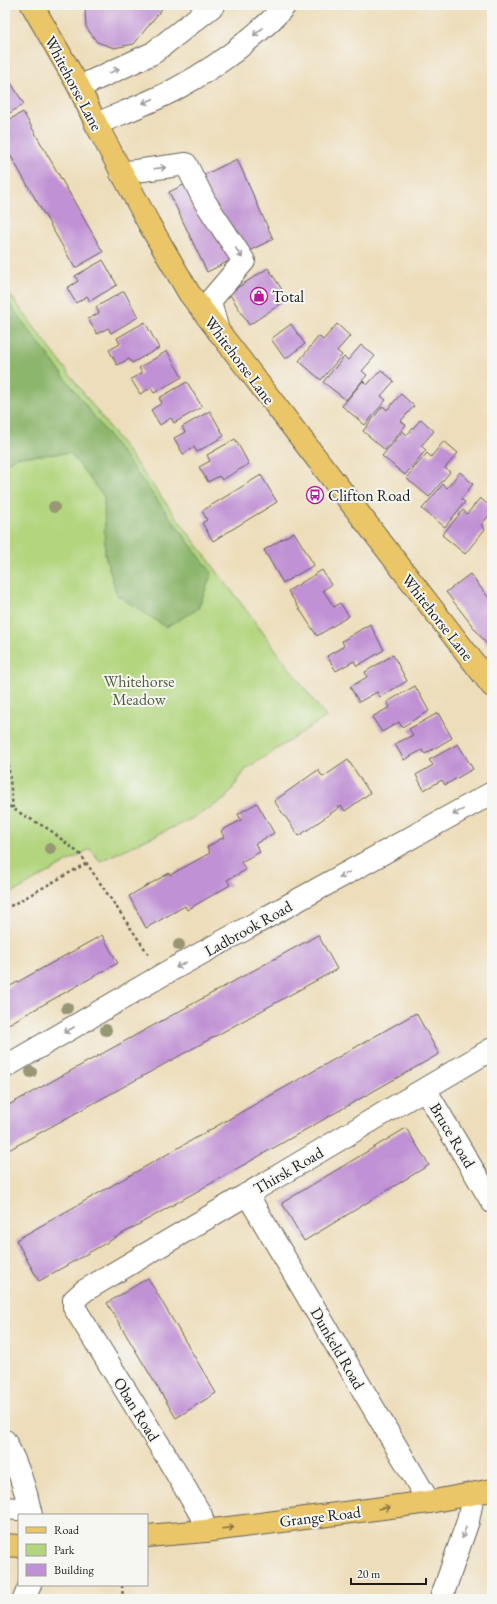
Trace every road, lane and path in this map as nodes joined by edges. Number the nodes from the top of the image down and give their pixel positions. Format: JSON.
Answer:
{"nodes":[{"id":1,"x":32,"y":5,"type":"edge"},
{"id":2,"x":214,"y":5,"type":"edge"},
{"id":3,"x":285,"y":5,"type":"edge"},
{"id":4,"x":78,"y":87,"type":"junction"},
{"id":5,"x":96,"y":124,"type":"junction"},
{"id":6,"x":121,"y":173,"type":"junction"},
{"id":7,"x":219,"y":332,"type":"junction"},
{"id":8,"x":492,"y":686,"type":"edge"},
{"id":9,"x":5,"y":734,"type":"edge"},
{"id":10,"x":492,"y":793,"type":"edge"},
{"id":11,"x":5,"y":802,"type":"edge"},
{"id":12,"x":13,"y":809,"type":"junction"},
{"id":13,"x":87,"y":863,"type":"junction"},
{"id":14,"x":5,"y":909,"type":"edge"},
{"id":15,"x":162,"y":975,"type":"junction"},
{"id":16,"x":492,"y":1049,"type":"edge"},
{"id":17,"x":5,"y":1067,"type":"edge"},
{"id":18,"x":425,"y":1089,"type":"junction"},
{"id":19,"x":247,"y":1194,"type":"junction"},
{"id":20,"x":492,"y":1202,"type":"edge"},
{"id":21,"x":84,"y":1291,"type":"joint"},
{"id":22,"x":5,"y":1441,"type":"edge"},
{"id":23,"x":482,"y":1492,"type":"edge"},
{"id":24,"x":429,"y":1502,"type":"junction"},
{"id":25,"x":5,"y":1508,"type":"edge"},
{"id":26,"x":30,"y":1513,"type":"edge"},
{"id":27,"x":205,"y":1531,"type":"junction"},
{"id":28,"x":148,"y":1536,"type":"edge"},
{"id":29,"x":5,"y":1545,"type":"edge"},
{"id":30,"x":18,"y":1546,"type":"edge"},
{"id":31,"x":30,"y":1586,"type":"edge"},
{"id":32,"x":122,"y":1586,"type":"edge"},
{"id":33,"x":24,"y":1599,"type":"edge"},
{"id":34,"x":123,"y":1599,"type":"edge"},
{"id":35,"x":441,"y":1599,"type":"edge"}],
"edges":[{"from":1,"to":4,"type":"main road","name":"Whitehorse Lane"},
{"from":4,"to":2,"type":"street","one_way":true},
{"from":3,"to":5,"type":"street","one_way":true},
{"from":4,"to":5,"type":"main road","name":"Whitehorse Lane"},
{"from":5,"to":6,"type":"main road","name":"Whitehorse Lane"},
{"from":6,"to":7,"type":"main road","name":"Whitehorse Lane"},
{"from":6,"to":7,"type":"street","one_way":true},
{"from":7,"to":8,"type":"main road","name":"Whitehorse Lane"},
{"from":9,"to":12,"type":"path"},
{"from":10,"to":15,"type":"street","name":"Ladbrook Road","one_way":true},
{"from":11,"to":12,"type":"path"},
{"from":12,"to":13,"type":"path"},
{"from":13,"to":14,"type":"path"},
{"from":13,"to":15,"type":"path"},
{"from":15,"to":17,"type":"street","name":"Ladbrook Road","one_way":true},
{"from":16,"to":18,"type":"street","name":"Thirsk Road"},
{"from":18,"to":19,"type":"street","name":"Thirsk Road"},
{"from":18,"to":20,"type":"street","name":"Bruce Road"},
{"from":19,"to":21,"type":"street","name":"Thirsk Road"},
{"from":19,"to":24,"type":"street","name":"Dunkeld Road"},
{"from":21,"to":27,"type":"street","name":"Oban Road"},
{"from":22,"to":26,"type":"street"},
{"from":23,"to":24,"type":"main road","name":"Grange Road"},
{"from":23,"to":35,"type":"street","one_way":true},
{"from":27,"to":24,"type":"main road","name":"Grange Road","one_way":true},
{"from":25,"to":26,"type":"street"},
{"from":27,"to":28,"type":"main road","name":"Grange Road"},
{"from":29,"to":30,"type":"main road"},
{"from":31,"to":33,"type":"street"},
{"from":32,"to":34,"type":"path"}]}
